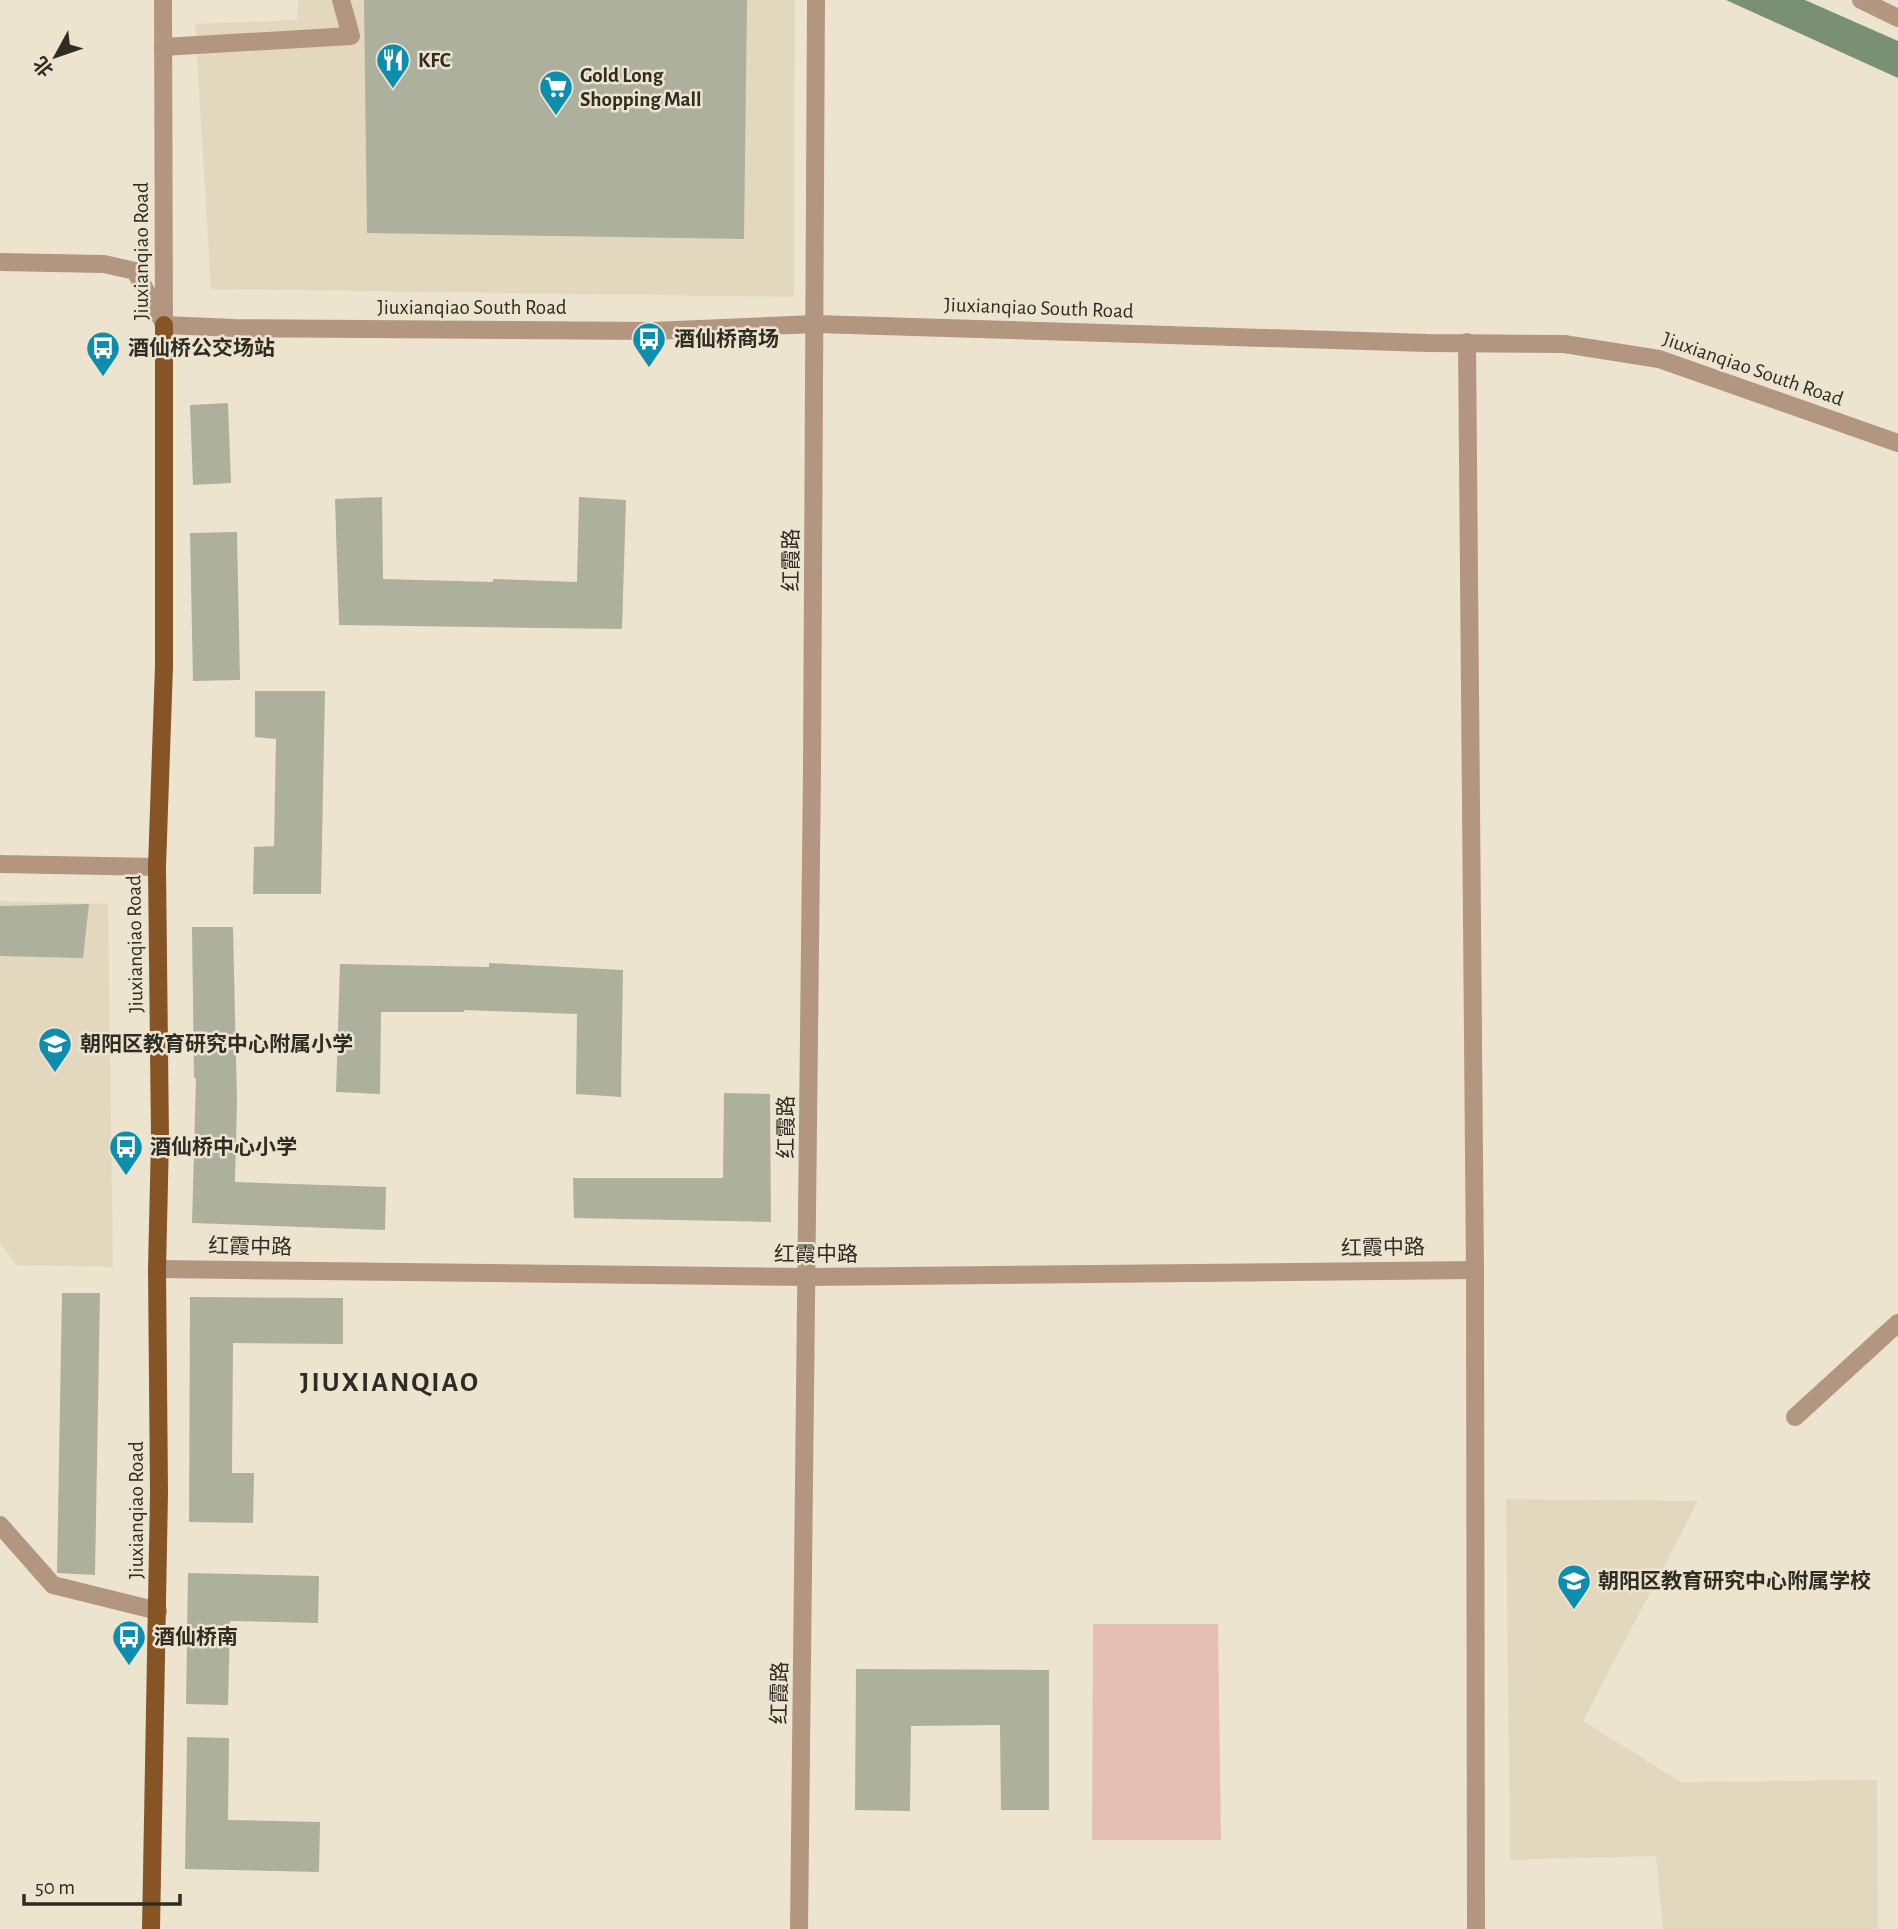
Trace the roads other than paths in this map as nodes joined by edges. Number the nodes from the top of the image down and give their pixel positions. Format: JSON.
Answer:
{"nodes":[{"id":1,"x":163,"y":0,"type":"edge"},
{"id":2,"x":341,"y":0,"type":"edge"},
{"id":3,"x":816,"y":0,"type":"edge"},
{"id":4,"x":1861,"y":0,"type":"edge"},
{"id":5,"x":1898,"y":18,"type":"edge"},
{"id":6,"x":163,"y":47,"type":"junction"},
{"id":7,"x":0,"y":262,"type":"edge"},
{"id":8,"x":816,"y":324,"type":"junction"},
{"id":9,"x":164,"y":325,"type":"junction"},
{"id":10,"x":1467,"y":342,"type":"junction"},
{"id":11,"x":1898,"y":443,"type":"edge"},
{"id":12,"x":0,"y":864,"type":"edge"},
{"id":13,"x":157,"y":867,"type":"junction"},
{"id":14,"x":157,"y":1269,"type":"junction"},
{"id":15,"x":1475,"y":1270,"type":"junction"},
{"id":16,"x":808,"y":1277,"type":"junction"},
{"id":17,"x":1898,"y":1323,"type":"edge"},
{"id":18,"x":1794,"y":1417,"type":"dead end"},
{"id":19,"x":0,"y":1525,"type":"edge"},
{"id":20,"x":158,"y":1611,"type":"junction"},
{"id":21,"x":151,"y":1929,"type":"edge"},
{"id":22,"x":799,"y":1929,"type":"edge"},
{"id":23,"x":1476,"y":1929,"type":"edge"}],
"edges":[{"from":1,"to":6,"type":"street","name":"Jiuxianqiao Road"},
{"from":2,"to":6,"type":"street"},
{"from":3,"to":8,"type":"street","name":"红霞路"},
{"from":4,"to":5,"type":"street"},
{"from":6,"to":9,"type":"street","name":"Jiuxianqiao Road"},
{"from":7,"to":9,"type":"street"},
{"from":8,"to":9,"type":"street","name":"Jiuxianqiao South Road"},
{"from":8,"to":10,"type":"street","name":"Jiuxianqiao South Road"},
{"from":8,"to":16,"type":"street","name":"红霞路"},
{"from":9,"to":13,"type":"main road","name":"Jiuxianqiao Road"},
{"from":10,"to":11,"type":"street","name":"Jiuxianqiao South Road"},
{"from":10,"to":15,"type":"street"},
{"from":12,"to":13,"type":"street"},
{"from":13,"to":14,"type":"main road","name":"Jiuxianqiao Road"},
{"from":14,"to":16,"type":"street","name":"红霞中路"},
{"from":14,"to":20,"type":"main road","name":"Jiuxianqiao Road"},
{"from":15,"to":16,"type":"street","name":"红霞中路"},
{"from":15,"to":23,"type":"street"},
{"from":16,"to":22,"type":"street","name":"红霞路"},
{"from":17,"to":18,"type":"street"},
{"from":19,"to":20,"type":"street"},
{"from":20,"to":21,"type":"main road","name":"Jiuxianqiao Road"}]}
